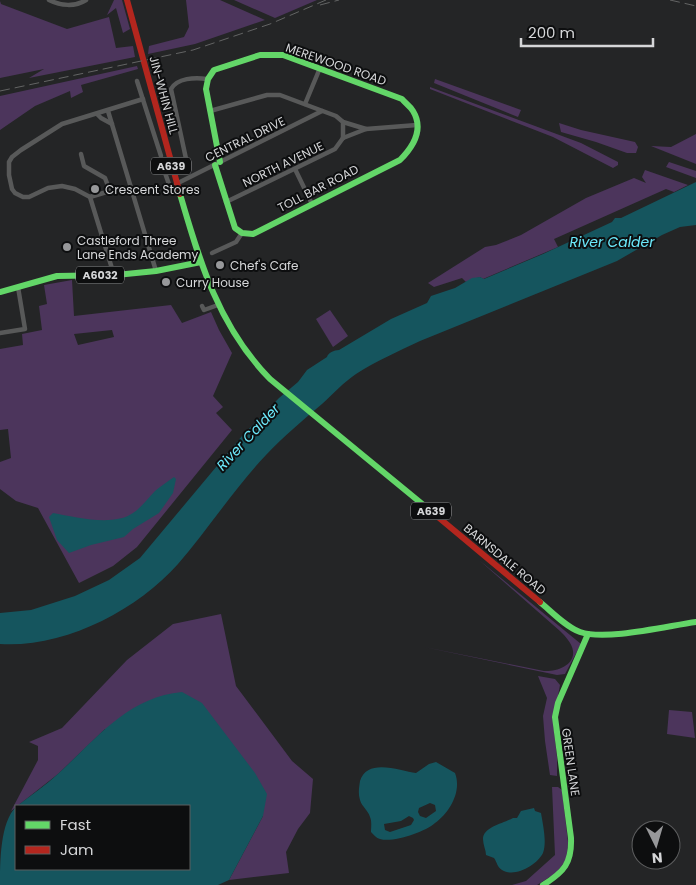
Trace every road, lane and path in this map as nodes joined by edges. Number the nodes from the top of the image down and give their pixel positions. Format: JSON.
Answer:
{"nodes":[{"id":1,"x":49,"y":0,"type":"edge"},
{"id":2,"x":86,"y":0,"type":"edge"},
{"id":3,"x":127,"y":0,"type":"edge"},
{"id":4,"x":320,"y":68,"type":"junction"},
{"id":5,"x":207,"y":79,"type":"junction"},
{"id":6,"x":137,"y":81,"type":"dead end"},
{"id":7,"x":143,"y":100,"type":"junction"},
{"id":8,"x":305,"y":104,"type":"junction"},
{"id":9,"x":108,"y":111,"type":"junction"},
{"id":10,"x":210,"y":111,"type":"junction"},
{"id":11,"x":322,"y":111,"type":"junction"},
{"id":12,"x":97,"y":114,"type":"junction"},
{"id":13,"x":343,"y":122,"type":"junction"},
{"id":14,"x":112,"y":124,"type":"junction"},
{"id":15,"x":417,"y":125,"type":"junction"},
{"id":16,"x":366,"y":129,"type":"junction"},
{"id":17,"x":343,"y":138,"type":"junction"},
{"id":18,"x":81,"y":154,"type":"dead end"},
{"id":19,"x":160,"y":156,"type":"dead end"},
{"id":20,"x":218,"y":163,"type":"junction"},
{"id":21,"x":188,"y":168,"type":"dead end"},
{"id":22,"x":295,"y":169,"type":"junction"},
{"id":23,"x":164,"y":170,"type":"dead end"},
{"id":24,"x":177,"y":187,"type":"junction"},
{"id":25,"x":90,"y":197,"type":"junction"},
{"id":26,"x":226,"y":202,"type":"junction"},
{"id":27,"x":312,"y":204,"type":"junction"},
{"id":28,"x":242,"y":233,"type":"junction"},
{"id":29,"x":212,"y":253,"type":"dead end"},
{"id":30,"x":201,"y":262,"type":"junction"},
{"id":31,"x":156,"y":271,"type":"junction"},
{"id":32,"x":114,"y":275,"type":"junction"},
{"id":33,"x":18,"y":287,"type":"junction"},
{"id":34,"x":0,"y":292,"type":"edge"},
{"id":35,"x":218,"y":305,"type":"junction"},
{"id":36,"x":202,"y":306,"type":"dead end"},
{"id":37,"x":0,"y":333,"type":"edge"},
{"id":38,"x":280,"y":387,"type":"joint"},
{"id":39,"x":696,"y":622,"type":"edge"},
{"id":40,"x":588,"y":634,"type":"junction"},
{"id":41,"x":542,"y":885,"type":"edge"}],
"edges":[{"from":1,"to":2,"type":"street"},
{"from":3,"to":24,"type":"main road","name":"JIN-WHIN HILL","number":"A639"},
{"from":4,"to":5,"type":"main road","name":"MEREWOOD ROAD"},
{"from":4,"to":8,"type":"street"},
{"from":4,"to":15,"type":"main road","name":"MEREWOOD ROAD"},
{"from":5,"to":10,"type":"main road"},
{"from":5,"to":21,"type":"street"},
{"from":6,"to":7,"type":"street"},
{"from":7,"to":9,"type":"street"},
{"from":7,"to":19,"type":"street"},
{"from":8,"to":10,"type":"street"},
{"from":8,"to":11,"type":"street"},
{"from":9,"to":12,"type":"street"},
{"from":9,"to":14,"type":"street"},
{"from":10,"to":20,"type":"main road"},
{"from":11,"to":13,"type":"street"},
{"from":11,"to":20,"type":"street","name":"CENTRAL DRIVE"},
{"from":12,"to":14,"type":"street"},
{"from":12,"to":25,"type":"street"},
{"from":13,"to":16,"type":"street"},
{"from":13,"to":17,"type":"street"},
{"from":14,"to":31,"type":"street"},
{"from":15,"to":16,"type":"street"},
{"from":15,"to":27,"type":"main road","name":"TOLL BAR ROAD"},
{"from":16,"to":17,"type":"street"},
{"from":17,"to":22,"type":"street","name":"NORTH AVENUE"},
{"from":18,"to":25,"type":"street"},
{"from":20,"to":24,"type":"street","name":"CENTRAL DRIVE"},
{"from":20,"to":26,"type":"main road"},
{"from":22,"to":26,"type":"street","name":"NORTH AVENUE"},
{"from":22,"to":27,"type":"street"},
{"from":23,"to":24,"type":"street"},
{"from":24,"to":30,"type":"main road","name":"JIN-WHIN HILL","number":"A639"},
{"from":25,"to":32,"type":"street"},
{"from":26,"to":28,"type":"main road"},
{"from":27,"to":28,"type":"main road","name":"TOLL BAR ROAD"},
{"from":28,"to":29,"type":"street","name":"TOLL BAR ROAD"},
{"from":30,"to":31,"type":"main road","number":"A6032"},
{"from":30,"to":35,"type":"main road","name":"JIN-WHIN HILL","number":"A639"},
{"from":31,"to":32,"type":"main road","number":"A6032"},
{"from":32,"to":33,"type":"main road","number":"A6032"},
{"from":33,"to":34,"type":"main road","number":"A6032"},
{"from":33,"to":37,"type":"street"},
{"from":35,"to":36,"type":"street"},
{"from":35,"to":38,"type":"main road","name":"JIN-WHIN HILL","number":"A639"},
{"from":38,"to":40,"type":"main road","name":"BARNSDALE ROAD","number":"A639"},
{"from":39,"to":40,"type":"main road","name":"BARNSDALE ROAD","number":"A639"},
{"from":40,"to":41,"type":"main road","name":"GREEN LANE"}]}
